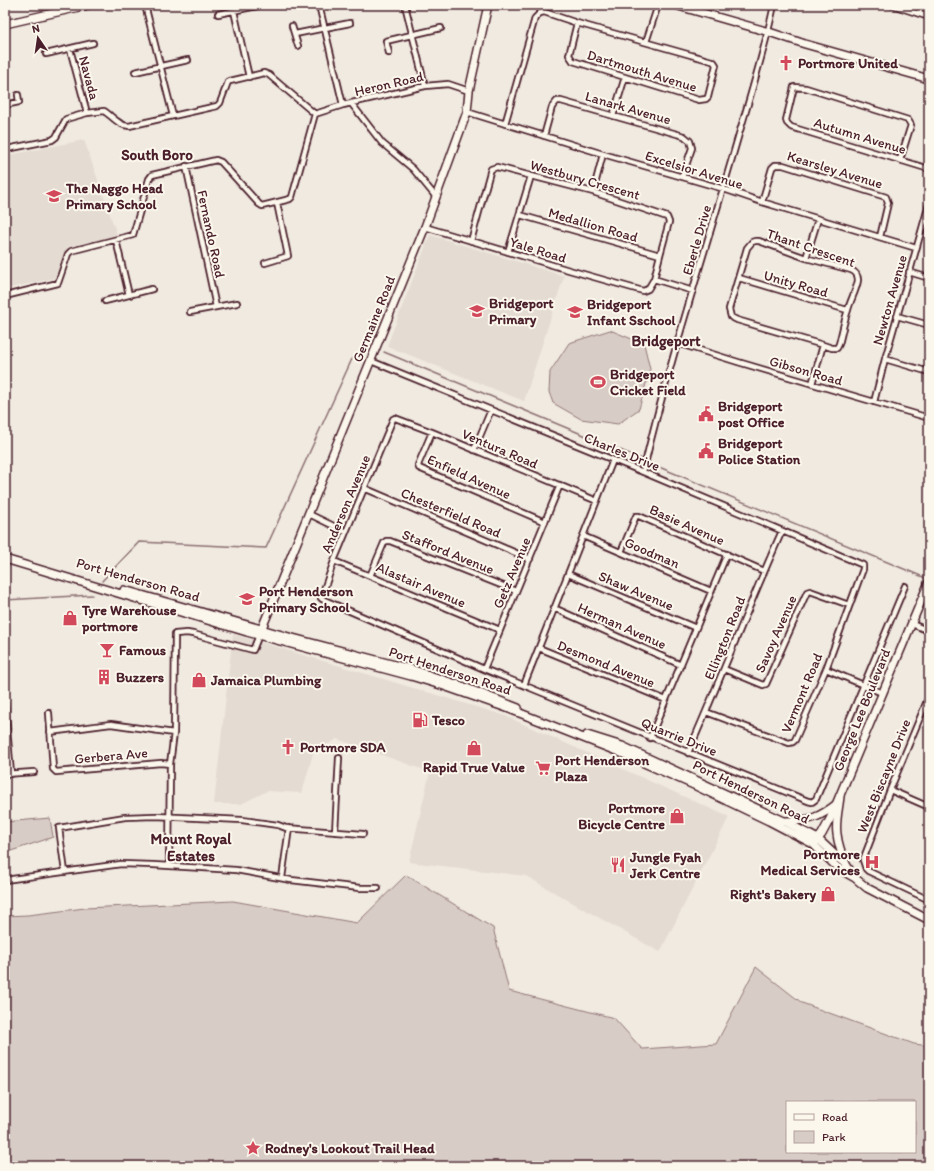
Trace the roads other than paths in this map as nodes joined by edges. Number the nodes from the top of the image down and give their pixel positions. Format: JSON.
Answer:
{"nodes":[{"id":1,"x":88,"y":5,"type":"edge"},
{"id":2,"x":145,"y":5,"type":"edge"},
{"id":3,"x":319,"y":5,"type":"edge"},
{"id":4,"x":405,"y":5,"type":"edge"},
{"id":5,"x":488,"y":5,"type":"edge"},
{"id":6,"x":658,"y":5,"type":"edge"},
{"id":7,"x":675,"y":5,"type":"edge"},
{"id":8,"x":774,"y":5,"type":"edge"},
{"id":9,"x":892,"y":5,"type":"edge"},
{"id":10,"x":921,"y":5,"type":"edge"},
{"id":11,"x":257,"y":6,"type":"dead end"},
{"id":12,"x":234,"y":11,"type":"junction"},
{"id":13,"x":218,"y":14,"type":"dead end"},
{"id":14,"x":919,"y":14,"type":"junction"},
{"id":15,"x":929,"y":17,"type":"edge"},
{"id":16,"x":350,"y":23,"type":"dead end"},
{"id":17,"x":577,"y":23,"type":"junction"},
{"id":18,"x":5,"y":24,"type":"edge"},
{"id":19,"x":292,"y":26,"type":"dead end"},
{"id":20,"x":325,"y":28,"type":"junction"},
{"id":21,"x":441,"y":28,"type":"dead end"},
{"id":22,"x":769,"y":32,"type":"junction"},
{"id":23,"x":294,"y":34,"type":"junction"},
{"id":24,"x":412,"y":35,"type":"junction"},
{"id":25,"x":646,"y":42,"type":"junction"},
{"id":26,"x":93,"y":43,"type":"dead end"},
{"id":27,"x":298,"y":46,"type":"dead end"},
{"id":28,"x":70,"y":48,"type":"junction"},
{"id":29,"x":389,"y":53,"type":"dead end"},
{"id":30,"x":46,"y":54,"type":"dead end"},
{"id":31,"x":188,"y":60,"type":"dead end"},
{"id":32,"x":160,"y":66,"type":"junction"},
{"id":33,"x":135,"y":72,"type":"dead end"},
{"id":34,"x":249,"y":77,"type":"junction"},
{"id":35,"x":625,"y":77,"type":"junction"},
{"id":36,"x":929,"y":79,"type":"edge"},
{"id":37,"x":425,"y":86,"type":"junction"},
{"id":38,"x":469,"y":91,"type":"junction"},
{"id":39,"x":18,"y":94,"type":"dead end"},
{"id":40,"x":351,"y":103,"type":"junction"},
{"id":41,"x":5,"y":105,"type":"edge"},
{"id":42,"x":343,"y":105,"type":"junction"},
{"id":43,"x":467,"y":112,"type":"junction"},
{"id":44,"x":87,"y":113,"type":"junction"},
{"id":45,"x":315,"y":114,"type":"junction"},
{"id":46,"x":173,"y":116,"type":"junction"},
{"id":47,"x":614,"y":116,"type":"junction"},
{"id":48,"x":505,"y":124,"type":"junction"},
{"id":49,"x":544,"y":136,"type":"junction"},
{"id":50,"x":6,"y":148,"type":"edge"},
{"id":51,"x":603,"y":154,"type":"junction"},
{"id":52,"x":900,"y":160,"type":"junction"},
{"id":53,"x":186,"y":166,"type":"junction"},
{"id":54,"x":929,"y":169,"type":"edge"},
{"id":55,"x":531,"y":176,"type":"junction"},
{"id":56,"x":682,"y":177,"type":"junction"},
{"id":57,"x":724,"y":189,"type":"junction"},
{"id":58,"x":593,"y":192,"type":"junction"},
{"id":59,"x":436,"y":197,"type":"junction"},
{"id":60,"x":277,"y":202,"type":"junction"},
{"id":61,"x":762,"y":202,"type":"junction"},
{"id":62,"x":929,"y":204,"type":"edge"},
{"id":63,"x":520,"y":215,"type":"junction"},
{"id":64,"x":818,"y":219,"type":"junction"},
{"id":65,"x":425,"y":227,"type":"junction"},
{"id":66,"x":880,"y":237,"type":"junction"},
{"id":67,"x":116,"y":240,"type":"junction"},
{"id":68,"x":471,"y":241,"type":"junction"},
{"id":69,"x":916,"y":248,"type":"junction"},
{"id":70,"x":508,"y":252,"type":"junction"},
{"id":71,"x":660,"y":255,"type":"junction"},
{"id":72,"x":806,"y":258,"type":"junction"},
{"id":73,"x":265,"y":263,"type":"dead end"},
{"id":74,"x":909,"y":272,"type":"junction"},
{"id":75,"x":739,"y":278,"type":"junction"},
{"id":76,"x":929,"y":278,"type":"edge"},
{"id":77,"x":654,"y":279,"type":"junction"},
{"id":78,"x":152,"y":289,"type":"dead end"},
{"id":79,"x":646,"y":291,"type":"joint"},
{"id":80,"x":693,"y":291,"type":"junction"},
{"id":81,"x":129,"y":295,"type":"junction"},
{"id":82,"x":5,"y":296,"type":"edge"},
{"id":83,"x":105,"y":301,"type":"dead end"},
{"id":84,"x":237,"y":303,"type":"dead end"},
{"id":85,"x":216,"y":307,"type":"junction"},
{"id":86,"x":847,"y":310,"type":"junction"},
{"id":87,"x":190,"y":312,"type":"dead end"},
{"id":88,"x":897,"y":316,"type":"junction"},
{"id":89,"x":929,"y":325,"type":"edge"},
{"id":90,"x":677,"y":343,"type":"junction"},
{"id":91,"x":823,"y":345,"type":"junction"},
{"id":92,"x":885,"y":359,"type":"junction"},
{"id":93,"x":371,"y":361,"type":"junction"},
{"id":94,"x":929,"y":372,"type":"edge"},
{"id":95,"x":812,"y":384,"type":"junction"},
{"id":96,"x":874,"y":402,"type":"junction"},
{"id":97,"x":491,"y":410,"type":"junction"},
{"id":98,"x":394,"y":418,"type":"joint"},
{"id":99,"x":929,"y":418,"type":"edge"},
{"id":100,"x":432,"y":432,"type":"junction"},
{"id":101,"x":474,"y":450,"type":"junction"},
{"id":102,"x":613,"y":460,"type":"junction"},
{"id":103,"x":643,"y":472,"type":"junction"},
{"id":104,"x":560,"y":486,"type":"junction"},
{"id":105,"x":364,"y":488,"type":"junction"},
{"id":106,"x":597,"y":501,"type":"junction"},
{"id":107,"x":309,"y":514,"type":"junction"},
{"id":108,"x":545,"y":522,"type":"junction"},
{"id":109,"x":782,"y":531,"type":"junction"},
{"id":110,"x":346,"y":532,"type":"junction"},
{"id":111,"x":583,"y":536,"type":"junction"},
{"id":112,"x":621,"y":552,"type":"junction"},
{"id":113,"x":727,"y":554,"type":"junction"},
{"id":114,"x":5,"y":555,"type":"edge"},
{"id":115,"x":5,"y":559,"type":"edge"},
{"id":116,"x":530,"y":559,"type":"junction"},
{"id":117,"x":334,"y":561,"type":"junction"},
{"id":118,"x":863,"y":565,"type":"joint"},
{"id":119,"x":764,"y":571,"type":"junction"},
{"id":120,"x":568,"y":574,"type":"junction"},
{"id":121,"x":370,"y":576,"type":"junction"},
{"id":122,"x":928,"y":584,"type":"edge"},
{"id":123,"x":905,"y":586,"type":"dead end"},
{"id":124,"x":516,"y":591,"type":"junction"},
{"id":125,"x":711,"y":591,"type":"junction"},
{"id":126,"x":322,"y":599,"type":"joint"},
{"id":127,"x":849,"y":605,"type":"junction"},
{"id":128,"x":554,"y":608,"type":"junction"},
{"id":129,"x":912,"y":624,"type":"junction"},
{"id":130,"x":696,"y":628,"type":"junction"},
{"id":131,"x":500,"y":630,"type":"junction"},
{"id":132,"x":929,"y":631,"type":"edge"},
{"id":133,"x":260,"y":632,"type":"junction"},
{"id":134,"x":538,"y":648,"type":"junction"},
{"id":135,"x":681,"y":665,"type":"junction"},
{"id":136,"x":484,"y":669,"type":"junction"},
{"id":137,"x":724,"y":669,"type":"junction"},
{"id":138,"x":826,"y":669,"type":"junction"},
{"id":139,"x":524,"y":685,"type":"junction"},
{"id":140,"x":863,"y":685,"type":"junction"},
{"id":141,"x":882,"y":693,"type":"junction"},
{"id":142,"x":929,"y":696,"type":"edge"},
{"id":143,"x":666,"y":700,"type":"junction"},
{"id":144,"x":5,"y":704,"type":"edge"},
{"id":145,"x":927,"y":705,"type":"edge"},
{"id":146,"x":49,"y":712,"type":"dead end"},
{"id":147,"x":706,"y":712,"type":"junction"},
{"id":148,"x":6,"y":724,"type":"edge"},
{"id":149,"x":50,"y":732,"type":"junction"},
{"id":150,"x":174,"y":733,"type":"junction"},
{"id":151,"x":650,"y":738,"type":"junction"},
{"id":152,"x":688,"y":753,"type":"junction"},
{"id":153,"x":339,"y":758,"type":"dead end"},
{"id":154,"x":170,"y":764,"type":"junction"},
{"id":155,"x":34,"y":772,"type":"dead end"},
{"id":156,"x":5,"y":774,"type":"edge"},
{"id":157,"x":11,"y":774,"type":"junction"},
{"id":158,"x":890,"y":790,"type":"junction"},
{"id":159,"x":839,"y":799,"type":"junction"},
{"id":160,"x":929,"y":807,"type":"edge"},
{"id":161,"x":169,"y":817,"type":"junction"},
{"id":162,"x":784,"y":821,"type":"junction"},
{"id":163,"x":289,"y":828,"type":"junction"},
{"id":164,"x":335,"y":832,"type":"junction"},
{"id":165,"x":362,"y":834,"type":"dead end"},
{"id":166,"x":816,"y":842,"type":"junction"},
{"id":167,"x":169,"y":866,"type":"junction"},
{"id":168,"x":847,"y":866,"type":"junction"},
{"id":169,"x":64,"y":872,"type":"junction"},
{"id":170,"x":282,"y":878,"type":"junction"},
{"id":171,"x":855,"y":878,"type":"junction"},
{"id":172,"x":5,"y":880,"type":"edge"},
{"id":173,"x":378,"y":888,"type":"dead end"},
{"id":174,"x":929,"y":900,"type":"edge"},
{"id":175,"x":929,"y":920,"type":"edge"}],
"edges":[{"from":1,"to":18,"type":"main road"},
{"from":2,"to":32,"type":"street"},
{"from":3,"to":20,"type":"street"},
{"from":4,"to":24,"type":"street"},
{"from":5,"to":38,"type":"main road","name":"Germaine Road"},
{"from":6,"to":25,"type":"street"},
{"from":7,"to":22,"type":"main road"},
{"from":8,"to":22,"type":"street","name":"Eberle Drive"},
{"from":9,"to":14,"type":"street"},
{"from":10,"to":14,"type":"street"},
{"from":11,"to":12,"type":"street"},
{"from":12,"to":13,"type":"street"},
{"from":12,"to":34,"type":"street"},
{"from":14,"to":15,"type":"street"},
{"from":16,"to":20,"type":"street"},
{"from":17,"to":25,"type":"street","name":"Dartmouth Avenue"},
{"from":17,"to":35,"type":"street","name":"Dartmouth Avenue"},
{"from":17,"to":48,"type":"street","name":"Dartmouth Avenue"},
{"from":19,"to":23,"type":"street"},
{"from":20,"to":23,"type":"street"},
{"from":20,"to":42,"type":"street"},
{"from":21,"to":24,"type":"street"},
{"from":22,"to":36,"type":"main road"},
{"from":22,"to":57,"type":"street","name":"Eberle Drive"},
{"from":23,"to":27,"type":"street"},
{"from":24,"to":29,"type":"street"},
{"from":24,"to":37,"type":"street"},
{"from":25,"to":35,"type":"street","name":"Dartmouth Avenue"},
{"from":26,"to":28,"type":"street"},
{"from":28,"to":30,"type":"street"},
{"from":28,"to":44,"type":"street","name":"Navada"},
{"from":31,"to":32,"type":"street"},
{"from":32,"to":33,"type":"street"},
{"from":32,"to":46,"type":"street"},
{"from":34,"to":45,"type":"street"},
{"from":34,"to":46,"type":"street"},
{"from":35,"to":47,"type":"street"},
{"from":37,"to":38,"type":"street","name":"Heron Road"},
{"from":37,"to":40,"type":"street","name":"Heron Road"},
{"from":38,"to":43,"type":"main road","name":"Germaine Road"},
{"from":39,"to":41,"type":"street"},
{"from":40,"to":42,"type":"street","name":"Heron Road"},
{"from":40,"to":59,"type":"street"},
{"from":42,"to":45,"type":"street","name":"Heron Road"},
{"from":43,"to":48,"type":"street","name":"Excelsior Avenue"},
{"from":43,"to":59,"type":"main road","name":"Germaine Road"},
{"from":44,"to":46,"type":"street"},
{"from":44,"to":50,"type":"street"},
{"from":45,"to":60,"type":"street"},
{"from":47,"to":49,"type":"street","name":"Lanark Avenue"},
{"from":47,"to":56,"type":"street","name":"Lanark Avenue"},
{"from":48,"to":49,"type":"street","name":"Excelsior Avenue"},
{"from":49,"to":51,"type":"street","name":"Excelsior Avenue"},
{"from":51,"to":56,"type":"street","name":"Excelsior Avenue"},
{"from":51,"to":58,"type":"street"},
{"from":52,"to":52,"type":"street","name":"Autumn Avenue"},
{"from":52,"to":54,"type":"street","name":"Autumn Avenue"},
{"from":53,"to":60,"type":"street"},
{"from":53,"to":67,"type":"street"},
{"from":53,"to":85,"type":"street","name":"Fernando Road"},
{"from":55,"to":58,"type":"street","name":"Westbury Crescent"},
{"from":55,"to":63,"type":"street"},
{"from":55,"to":68,"type":"street","name":"Westbury Crescent"},
{"from":56,"to":57,"type":"street","name":"Excelsior Avenue"},
{"from":57,"to":61,"type":"street","name":"Excelsior Avenue"},
{"from":57,"to":80,"type":"street","name":"Eberle Drive"},
{"from":58,"to":71,"type":"street","name":"Westbury Crescent"},
{"from":59,"to":65,"type":"main road","name":"Germaine Road"},
{"from":60,"to":73,"type":"street"},
{"from":61,"to":64,"type":"street","name":"Excelsior Avenue"},
{"from":61,"to":66,"type":"street","name":"Kearsley Avenue"},
{"from":62,"to":69,"type":"street","name":"Newton Avenue"},
{"from":63,"to":70,"type":"street"},
{"from":63,"to":71,"type":"street","name":"Medallion Road"},
{"from":64,"to":66,"type":"street","name":"Excelsior Avenue"},
{"from":64,"to":72,"type":"street"},
{"from":65,"to":68,"type":"street","name":"Yale Road"},
{"from":65,"to":93,"type":"main road","name":"Germaine Road"},
{"from":66,"to":69,"type":"street","name":"Excelsior Avenue"},
{"from":67,"to":81,"type":"street"},
{"from":67,"to":82,"type":"street"},
{"from":68,"to":70,"type":"street","name":"Yale Road"},
{"from":69,"to":74,"type":"street","name":"Newton Avenue"},
{"from":70,"to":79,"type":"street","name":"Yale Road"},
{"from":71,"to":77,"type":"street","name":"Westbury Crescent"},
{"from":72,"to":75,"type":"street","name":"Thant Crescent"},
{"from":72,"to":86,"type":"street","name":"Thant Crescent"},
{"from":74,"to":76,"type":"street"},
{"from":74,"to":88,"type":"street","name":"Newton Avenue"},
{"from":75,"to":86,"type":"street","name":"Unity Road"},
{"from":75,"to":91,"type":"street","name":"Thant Crescent"},
{"from":77,"to":79,"type":"street","name":"Westbury Crescent"},
{"from":77,"to":80,"type":"street"},
{"from":78,"to":81,"type":"street"},
{"from":80,"to":90,"type":"street","name":"Eberle Drive"},
{"from":81,"to":83,"type":"street"},
{"from":84,"to":85,"type":"street"},
{"from":85,"to":87,"type":"street"},
{"from":86,"to":91,"type":"street","name":"Thant Crescent"},
{"from":88,"to":89,"type":"street"},
{"from":88,"to":92,"type":"street","name":"Newton Avenue"},
{"from":90,"to":95,"type":"street","name":"Gibson Road"},
{"from":90,"to":103,"type":"street","name":"Eberle Drive"},
{"from":91,"to":95,"type":"street"},
{"from":92,"to":94,"type":"street"},
{"from":92,"to":96,"type":"street","name":"Newton Avenue"},
{"from":93,"to":97,"type":"street","name":"Charles Drive"},
{"from":93,"to":107,"type":"main road","name":"Germaine Road"},
{"from":95,"to":96,"type":"street","name":"Gibson Road"},
{"from":96,"to":99,"type":"street","name":"Gibson Road"},
{"from":97,"to":101,"type":"street"},
{"from":97,"to":102,"type":"street","name":"Charles Drive"},
{"from":98,"to":100,"type":"street","name":"Ventura Road"},
{"from":98,"to":105,"type":"street","name":"Anderson Avenue"},
{"from":100,"to":101,"type":"street","name":"Ventura Road"},
{"from":100,"to":108,"type":"street","name":"Enfield Avenue"},
{"from":101,"to":104,"type":"street","name":"Ventura Road"},
{"from":102,"to":103,"type":"street","name":"Charles Drive"},
{"from":102,"to":106,"type":"street"},
{"from":103,"to":109,"type":"street","name":"Charles Drive"},
{"from":104,"to":106,"type":"street","name":"Ventura Road"},
{"from":104,"to":108,"type":"street","name":"Getz Avenue"},
{"from":105,"to":110,"type":"street","name":"Anderson Avenue"},
{"from":105,"to":116,"type":"street","name":"Chesterfield Road"},
{"from":106,"to":111,"type":"street"},
{"from":107,"to":110,"type":"street"},
{"from":107,"to":133,"type":"main road","name":"Germaine Road"},
{"from":108,"to":116,"type":"street","name":"Getz Avenue"},
{"from":109,"to":118,"type":"street","name":"Charles Drive"},
{"from":109,"to":119,"type":"street","name":"Ellington Road"},
{"from":110,"to":117,"type":"street","name":"Anderson Avenue"},
{"from":111,"to":112,"type":"street","name":"Goodman"},
{"from":111,"to":120,"type":"street"},
{"from":112,"to":113,"type":"street","name":"Basie Avenue"},
{"from":112,"to":125,"type":"street","name":"Goodman"},
{"from":113,"to":119,"type":"street","name":"Basie Avenue"},
{"from":113,"to":125,"type":"street"},
{"from":114,"to":133,"type":"main road","name":"Port Henderson Road"},
{"from":115,"to":133,"type":"main road","name":"Port Henderson Road"},
{"from":116,"to":124,"type":"street","name":"Getz Avenue"},
{"from":117,"to":121,"type":"street","name":"Alastair Avenue"},
{"from":117,"to":126,"type":"street","name":"Anderson Avenue"},
{"from":118,"to":127,"type":"street","name":"Vermont Road"},
{"from":119,"to":137,"type":"street","name":"Ellington Road"},
{"from":120,"to":128,"type":"street"},
{"from":120,"to":130,"type":"street","name":"Shaw Avenue"},
{"from":121,"to":124,"type":"street","name":"Stafford Avenue"},
{"from":121,"to":131,"type":"street","name":"Alastair Avenue"},
{"from":122,"to":129,"type":"main road","name":"George Lee Boulevard"},
{"from":123,"to":140,"type":"street","name":"Quarrie Drive"},
{"from":124,"to":131,"type":"street","name":"Getz Avenue"},
{"from":125,"to":130,"type":"street"},
{"from":126,"to":136,"type":"street","name":"Quarrie Drive"},
{"from":127,"to":137,"type":"street","name":"Savoy Avenue"},
{"from":127,"to":138,"type":"street","name":"Vermont Road"},
{"from":128,"to":134,"type":"street"},
{"from":128,"to":135,"type":"street","name":"Herman Avenue"},
{"from":129,"to":132,"type":"street"},
{"from":129,"to":141,"type":"main road","name":"George Lee Boulevard"},
{"from":130,"to":135,"type":"street"},
{"from":131,"to":136,"type":"street","name":"Getz Avenue"},
{"from":133,"to":150,"type":"street"},
{"from":133,"to":162,"type":"main road","name":"Port Henderson Road"},
{"from":133,"to":166,"type":"main road","name":"Port Henderson Road"},
{"from":134,"to":139,"type":"street"},
{"from":134,"to":143,"type":"street","name":"Desmond Avenue"},
{"from":135,"to":143,"type":"street"},
{"from":136,"to":139,"type":"street","name":"Quarrie Drive"},
{"from":137,"to":147,"type":"street","name":"Ellington Road"},
{"from":138,"to":140,"type":"street"},
{"from":138,"to":147,"type":"street","name":"Vermont Road"},
{"from":139,"to":151,"type":"street","name":"Quarrie Drive"},
{"from":140,"to":141,"type":"street"},
{"from":140,"to":152,"type":"street","name":"Quarrie Drive"},
{"from":141,"to":159,"type":"main road","name":"George Lee Boulevard"},
{"from":142,"to":145,"type":"street","name":"West Biscayne Drive"},
{"from":143,"to":151,"type":"street"},
{"from":144,"to":148,"type":"street"},
{"from":145,"to":158,"type":"street","name":"West Biscayne Drive"},
{"from":146,"to":149,"type":"street"},
{"from":147,"to":152,"type":"street","name":"Ellington Road"},
{"from":148,"to":157,"type":"street"},
{"from":149,"to":150,"type":"street","name":"Gerbera Ave"},
{"from":149,"to":154,"type":"street","name":"Gerbera Ave"},
{"from":150,"to":154,"type":"street"},
{"from":151,"to":152,"type":"street","name":"Quarrie Drive"},
{"from":153,"to":164,"type":"street"},
{"from":154,"to":161,"type":"street"},
{"from":155,"to":157,"type":"street"},
{"from":156,"to":157,"type":"street"},
{"from":158,"to":160,"type":"street"},
{"from":158,"to":174,"type":"street","name":"West Biscayne Drive"},
{"from":159,"to":162,"type":"main road"},
{"from":159,"to":166,"type":"main road","name":"George Lee Boulevard"},
{"from":159,"to":168,"type":"main road"},
{"from":161,"to":163,"type":"street"},
{"from":161,"to":167,"type":"street"},
{"from":161,"to":169,"type":"street"},
{"from":162,"to":166,"type":"main road","name":"Port Henderson Road"},
{"from":163,"to":164,"type":"street"},
{"from":163,"to":170,"type":"street"},
{"from":164,"to":165,"type":"street"},
{"from":166,"to":168,"type":"main road","name":"Port Henderson Road"},
{"from":166,"to":171,"type":"main road","name":"Port Henderson Road"},
{"from":167,"to":169,"type":"street"},
{"from":167,"to":170,"type":"street"},
{"from":168,"to":171,"type":"main road","name":"Port Henderson Road"},
{"from":169,"to":172,"type":"street"},
{"from":170,"to":173,"type":"street"},
{"from":171,"to":175,"type":"main road","name":"Port Henderson Road"}]}
